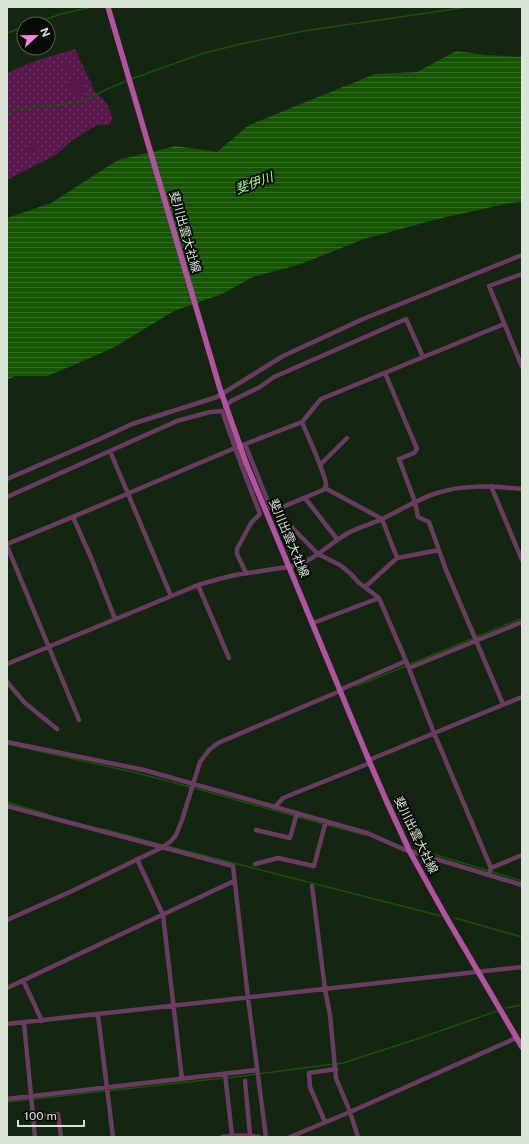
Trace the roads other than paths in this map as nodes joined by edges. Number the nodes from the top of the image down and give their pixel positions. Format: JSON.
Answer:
{"nodes":[{"id":1,"x":108,"y":7,"type":"edge"},
{"id":2,"x":522,"y":255,"type":"edge"},
{"id":3,"x":522,"y":274,"type":"edge"},
{"id":4,"x":504,"y":324,"type":"junction"},
{"id":5,"x":423,"y":357,"type":"junction"},
{"id":6,"x":522,"y":367,"type":"edge"},
{"id":7,"x":385,"y":374,"type":"junction"},
{"id":8,"x":222,"y":411,"type":"junction"},
{"id":9,"x":302,"y":422,"type":"junction"},
{"id":10,"x":347,"y":438,"type":"dead end"},
{"id":11,"x":245,"y":444,"type":"junction"},
{"id":12,"x":235,"y":448,"type":"junction"},
{"id":13,"x":110,"y":451,"type":"junction"},
{"id":14,"x":320,"y":465,"type":"junction"},
{"id":15,"x":7,"y":479,"type":"edge"},
{"id":16,"x":491,"y":486,"type":"junction"},
{"id":17,"x":325,"y":488,"type":"junction"},
{"id":18,"x":522,"y":488,"type":"edge"},
{"id":19,"x":128,"y":493,"type":"junction"},
{"id":20,"x":7,"y":497,"type":"edge"},
{"id":21,"x":305,"y":498,"type":"junction"},
{"id":22,"x":415,"y":502,"type":"junction"},
{"id":23,"x":275,"y":510,"type":"junction"},
{"id":24,"x":73,"y":517,"type":"junction"},
{"id":25,"x":382,"y":519,"type":"junction"},
{"id":26,"x":337,"y":539,"type":"junction"},
{"id":27,"x":7,"y":545,"type":"edge"},
{"id":28,"x":439,"y":550,"type":"junction"},
{"id":29,"x":318,"y":554,"type":"junction"},
{"id":30,"x":397,"y":558,"type":"junction"},
{"id":31,"x":522,"y":560,"type":"edge"},
{"id":32,"x":289,"y":566,"type":"junction"},
{"id":33,"x":246,"y":573,"type":"junction"},
{"id":34,"x":198,"y":585,"type":"junction"},
{"id":35,"x":365,"y":587,"type":"junction"},
{"id":36,"x":171,"y":596,"type":"junction"},
{"id":37,"x":379,"y":598,"type":"junction"},
{"id":38,"x":115,"y":619,"type":"junction"},
{"id":39,"x":522,"y":622,"type":"edge"},
{"id":40,"x":313,"y":623,"type":"junction"},
{"id":41,"x":476,"y":641,"type":"junction"},
{"id":42,"x":49,"y":647,"type":"junction"},
{"id":43,"x":229,"y":658,"type":"dead end"},
{"id":44,"x":406,"y":661,"type":"junction"},
{"id":45,"x":7,"y":664,"type":"edge"},
{"id":46,"x":408,"y":668,"type":"junction"},
{"id":47,"x":7,"y":682,"type":"edge"},
{"id":48,"x":340,"y":692,"type":"junction"},
{"id":49,"x":522,"y":697,"type":"edge"},
{"id":50,"x":503,"y":704,"type":"junction"},
{"id":51,"x":79,"y":720,"type":"dead end"},
{"id":52,"x":57,"y":729,"type":"dead end"},
{"id":53,"x":434,"y":733,"type":"junction"},
{"id":54,"x":7,"y":742,"type":"edge"},
{"id":55,"x":370,"y":762,"type":"junction"},
{"id":56,"x":193,"y":784,"type":"junction"},
{"id":57,"x":7,"y":806,"type":"edge"},
{"id":58,"x":275,"y":807,"type":"junction"},
{"id":59,"x":297,"y":813,"type":"junction"},
{"id":60,"x":326,"y":822,"type":"junction"},
{"id":61,"x":256,"y":830,"type":"dead end"},
{"id":62,"x":163,"y":847,"type":"junction"},
{"id":63,"x":410,"y":852,"type":"junction"},
{"id":64,"x":522,"y":856,"type":"edge"},
{"id":65,"x":137,"y":859,"type":"junction"},
{"id":66,"x":255,"y":864,"type":"dead end"},
{"id":67,"x":491,"y":868,"type":"junction"},
{"id":68,"x":489,"y":875,"type":"junction"},
{"id":69,"x":234,"y":881,"type":"junction"},
{"id":70,"x":522,"y":885,"type":"edge"},
{"id":71,"x":312,"y":886,"type":"dead end"},
{"id":72,"x":163,"y":915,"type":"junction"},
{"id":73,"x":7,"y":920,"type":"edge"},
{"id":74,"x":522,"y":967,"type":"edge"},
{"id":75,"x":478,"y":971,"type":"junction"},
{"id":76,"x":23,"y":980,"type":"junction"},
{"id":77,"x":7,"y":988,"type":"edge"},
{"id":78,"x":325,"y":989,"type":"junction"},
{"id":79,"x":248,"y":998,"type":"junction"},
{"id":80,"x":174,"y":1006,"type":"junction"},
{"id":81,"x":98,"y":1015,"type":"junction"},
{"id":82,"x":42,"y":1021,"type":"junction"},
{"id":83,"x":8,"y":1023,"type":"edge"},
{"id":84,"x":24,"y":1023,"type":"junction"},
{"id":85,"x":516,"y":1038,"type":"junction"},
{"id":86,"x":522,"y":1047,"type":"edge"},
{"id":87,"x":336,"y":1069,"type":"junction"},
{"id":88,"x":257,"y":1070,"type":"junction"},
{"id":89,"x":225,"y":1074,"type":"junction"},
{"id":90,"x":182,"y":1079,"type":"junction"},
{"id":91,"x":245,"y":1081,"type":"dead end"},
{"id":92,"x":108,"y":1088,"type":"junction"},
{"id":93,"x":30,"y":1097,"type":"junction"},
{"id":94,"x":7,"y":1099,"type":"edge"},
{"id":95,"x":350,"y":1112,"type":"junction"},
{"id":96,"x":33,"y":1116,"type":"junction"},
{"id":97,"x":325,"y":1122,"type":"junction"},
{"id":98,"x":232,"y":1135,"type":"junction"},
{"id":99,"x":250,"y":1135,"type":"junction"},
{"id":100,"x":35,"y":1137,"type":"edge"},
{"id":101,"x":61,"y":1137,"type":"edge"},
{"id":102,"x":113,"y":1137,"type":"edge"},
{"id":103,"x":222,"y":1137,"type":"edge"},
{"id":104,"x":259,"y":1137,"type":"edge"},
{"id":105,"x":266,"y":1137,"type":"edge"},
{"id":106,"x":290,"y":1137,"type":"edge"},
{"id":107,"x":358,"y":1137,"type":"edge"}],
"edges":[{"from":1,"to":32,"type":"main road","name":"斐川出雲大社線","bridge":true},
{"from":2,"to":15,"type":"street"},
{"from":3,"to":4,"type":"street"},
{"from":4,"to":5,"type":"street"},
{"from":4,"to":6,"type":"street"},
{"from":5,"to":7,"type":"street"},
{"from":5,"to":8,"type":"street"},
{"from":7,"to":9,"type":"street"},
{"from":7,"to":22,"type":"street"},
{"from":8,"to":12,"type":"street"},
{"from":8,"to":13,"type":"street"},
{"from":9,"to":11,"type":"street"},
{"from":9,"to":14,"type":"street"},
{"from":10,"to":14,"type":"street"},
{"from":11,"to":12,"type":"street"},
{"from":11,"to":23,"type":"street"},
{"from":12,"to":19,"type":"street"},
{"from":12,"to":33,"type":"street"},
{"from":13,"to":19,"type":"street"},
{"from":13,"to":20,"type":"street"},
{"from":14,"to":17,"type":"street"},
{"from":16,"to":18,"type":"street"},
{"from":16,"to":22,"type":"street"},
{"from":16,"to":31,"type":"street"},
{"from":17,"to":21,"type":"street"},
{"from":17,"to":25,"type":"street"},
{"from":19,"to":24,"type":"street"},
{"from":19,"to":36,"type":"street"},
{"from":21,"to":23,"type":"street"},
{"from":21,"to":26,"type":"street"},
{"from":22,"to":25,"type":"street"},
{"from":22,"to":28,"type":"street"},
{"from":23,"to":29,"type":"street"},
{"from":24,"to":27,"type":"street"},
{"from":24,"to":38,"type":"street"},
{"from":25,"to":26,"type":"street"},
{"from":25,"to":30,"type":"street"},
{"from":26,"to":29,"type":"street"},
{"from":27,"to":42,"type":"street"},
{"from":28,"to":30,"type":"street"},
{"from":28,"to":41,"type":"street"},
{"from":29,"to":32,"type":"street"},
{"from":29,"to":35,"type":"street"},
{"from":30,"to":35,"type":"street"},
{"from":32,"to":33,"type":"street"},
{"from":32,"to":40,"type":"main road","name":"斐川出雲大社線"},
{"from":33,"to":34,"type":"street"},
{"from":34,"to":36,"type":"street"},
{"from":34,"to":43,"type":"street"},
{"from":35,"to":37,"type":"street"},
{"from":36,"to":38,"type":"street"},
{"from":37,"to":40,"type":"street"},
{"from":37,"to":44,"type":"street"},
{"from":38,"to":42,"type":"street"},
{"from":39,"to":41,"type":"street"},
{"from":40,"to":48,"type":"main road","name":"斐川出雲大社線"},
{"from":41,"to":46,"type":"street"},
{"from":41,"to":50,"type":"street"},
{"from":42,"to":45,"type":"street"},
{"from":42,"to":51,"type":"street"},
{"from":44,"to":46,"type":"street"},
{"from":44,"to":48,"type":"street"},
{"from":46,"to":53,"type":"street"},
{"from":47,"to":52,"type":"street"},
{"from":48,"to":55,"type":"main road","name":"斐川出雲大社線"},
{"from":48,"to":56,"type":"street"},
{"from":49,"to":50,"type":"street"},
{"from":50,"to":53,"type":"street"},
{"from":53,"to":55,"type":"street"},
{"from":53,"to":67,"type":"street"},
{"from":54,"to":56,"type":"street"},
{"from":55,"to":58,"type":"street"},
{"from":55,"to":63,"type":"main road","name":"斐川出雲大社線"},
{"from":56,"to":58,"type":"street"},
{"from":56,"to":62,"type":"street"},
{"from":57,"to":62,"type":"street"},
{"from":58,"to":59,"type":"street"},
{"from":59,"to":60,"type":"street"},
{"from":59,"to":61,"type":"street"},
{"from":60,"to":63,"type":"street"},
{"from":60,"to":66,"type":"street"},
{"from":62,"to":65,"type":"street"},
{"from":62,"to":69,"type":"street"},
{"from":63,"to":68,"type":"street"},
{"from":63,"to":75,"type":"main road","name":"斐川出雲大社線"},
{"from":64,"to":67,"type":"street"},
{"from":65,"to":72,"type":"street"},
{"from":65,"to":73,"type":"street"},
{"from":67,"to":68,"type":"street"},
{"from":68,"to":70,"type":"street"},
{"from":69,"to":72,"type":"street"},
{"from":69,"to":79,"type":"street"},
{"from":71,"to":78,"type":"street"},
{"from":72,"to":76,"type":"street"},
{"from":72,"to":80,"type":"street"},
{"from":74,"to":75,"type":"street"},
{"from":75,"to":78,"type":"street"},
{"from":75,"to":85,"type":"main road","name":"斐川出雲大社線"},
{"from":76,"to":77,"type":"street"},
{"from":76,"to":82,"type":"street"},
{"from":78,"to":79,"type":"street"},
{"from":78,"to":87,"type":"street"},
{"from":79,"to":80,"type":"street"},
{"from":79,"to":88,"type":"street"},
{"from":80,"to":81,"type":"street"},
{"from":80,"to":90,"type":"street"},
{"from":81,"to":82,"type":"street"},
{"from":81,"to":92,"type":"street"},
{"from":82,"to":84,"type":"street"},
{"from":83,"to":84,"type":"street"},
{"from":84,"to":93,"type":"street"},
{"from":85,"to":86,"type":"main road","name":"斐川出雲大社線"},
{"from":85,"to":95,"type":"street"},
{"from":87,"to":95,"type":"street"},
{"from":87,"to":97,"type":"street"},
{"from":88,"to":89,"type":"street"},
{"from":88,"to":105,"type":"street"},
{"from":89,"to":90,"type":"street"},
{"from":89,"to":98,"type":"street"},
{"from":90,"to":92,"type":"street"},
{"from":91,"to":99,"type":"street"},
{"from":92,"to":93,"type":"street"},
{"from":92,"to":102,"type":"street"},
{"from":93,"to":94,"type":"street"},
{"from":93,"to":96,"type":"street"},
{"from":95,"to":97,"type":"street"},
{"from":95,"to":107,"type":"street"},
{"from":96,"to":100,"type":"street"},
{"from":96,"to":101,"type":"street"},
{"from":97,"to":106,"type":"street"},
{"from":98,"to":99,"type":"street"},
{"from":98,"to":103,"type":"street"},
{"from":99,"to":104,"type":"street"}]}
